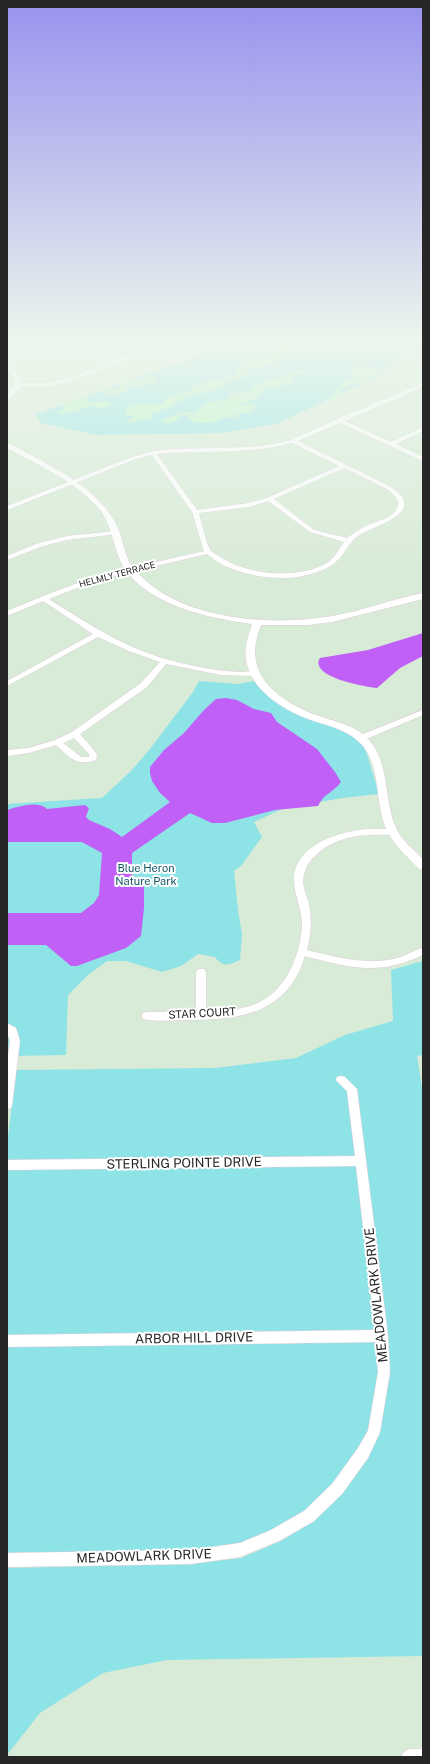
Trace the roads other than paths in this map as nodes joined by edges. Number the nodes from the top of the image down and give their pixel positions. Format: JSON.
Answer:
{"nodes":[{"id":1,"x":334,"y":422,"type":"edge"},
{"id":2,"x":344,"y":422,"type":"edge"},
{"id":3,"x":423,"y":429,"type":"edge"},
{"id":4,"x":293,"y":441,"type":"junction"},
{"id":5,"x":392,"y":444,"type":"junction"},
{"id":6,"x":7,"y":445,"type":"edge"},
{"id":7,"x":153,"y":453,"type":"junction"},
{"id":8,"x":423,"y":459,"type":"edge"},
{"id":9,"x":344,"y":466,"type":"junction"},
{"id":10,"x":71,"y":482,"type":"junction"},
{"id":11,"x":269,"y":499,"type":"junction"},
{"id":12,"x":7,"y":508,"type":"edge"},
{"id":13,"x":195,"y":512,"type":"junction"},
{"id":14,"x":115,"y":533,"type":"junction"},
{"id":15,"x":349,"y":541,"type":"junction"},
{"id":16,"x":208,"y":552,"type":"junction"},
{"id":17,"x":7,"y":558,"type":"edge"},
{"id":18,"x":130,"y":569,"type":"junction"},
{"id":19,"x":423,"y":596,"type":"edge"},
{"id":20,"x":43,"y":598,"type":"junction"},
{"id":21,"x":7,"y":614,"type":"edge"},
{"id":22,"x":257,"y":623,"type":"junction"},
{"id":23,"x":98,"y":634,"type":"junction"},
{"id":24,"x":165,"y":661,"type":"junction"},
{"id":25,"x":256,"y":674,"type":"junction"},
{"id":26,"x":7,"y":684,"type":"edge"},
{"id":27,"x":423,"y":712,"type":"edge"},
{"id":28,"x":75,"y":734,"type":"junction"},
{"id":29,"x":361,"y":738,"type":"junction"},
{"id":30,"x":58,"y":742,"type":"junction"},
{"id":31,"x":7,"y":753,"type":"edge"},
{"id":32,"x":392,"y":832,"type":"junction"},
{"id":33,"x":423,"y":866,"type":"edge"},
{"id":34,"x":423,"y":951,"type":"edge"},
{"id":35,"x":302,"y":952,"type":"junction"},
{"id":36,"x":201,"y":972,"type":"dead end"},
{"id":37,"x":201,"y":1015,"type":"junction"},
{"id":38,"x":147,"y":1016,"type":"dead end"},
{"id":39,"x":7,"y":1027,"type":"edge"},
{"id":40,"x":341,"y":1080,"type":"dead end"},
{"id":41,"x":7,"y":1105,"type":"edge"},
{"id":42,"x":362,"y":1161,"type":"junction"},
{"id":43,"x":7,"y":1165,"type":"edge"},
{"id":44,"x":382,"y":1336,"type":"junction"},
{"id":45,"x":7,"y":1341,"type":"edge"},
{"id":46,"x":7,"y":1560,"type":"edge"},
{"id":47,"x":409,"y":1757,"type":"edge"},
{"id":48,"x":423,"y":1757,"type":"edge"}],
"edges":[{"from":1,"to":4,"type":"street"},
{"from":2,"to":5,"type":"street"},
{"from":3,"to":5,"type":"street"},
{"from":4,"to":7,"type":"street"},
{"from":4,"to":9,"type":"street"},
{"from":5,"to":8,"type":"street"},
{"from":6,"to":10,"type":"street"},
{"from":7,"to":10,"type":"street"},
{"from":7,"to":13,"type":"street"},
{"from":9,"to":11,"type":"street"},
{"from":9,"to":15,"type":"street"},
{"from":10,"to":12,"type":"street"},
{"from":10,"to":14,"type":"street"},
{"from":11,"to":13,"type":"street"},
{"from":11,"to":15,"type":"street"},
{"from":13,"to":16,"type":"street"},
{"from":14,"to":17,"type":"street"},
{"from":14,"to":18,"type":"street"},
{"from":15,"to":16,"type":"street"},
{"from":16,"to":18,"type":"street","name":"HELMLY TERRACE"},
{"from":18,"to":20,"type":"street","name":"HELMLY TERRACE"},
{"from":18,"to":22,"type":"street"},
{"from":19,"to":22,"type":"street"},
{"from":20,"to":21,"type":"street","name":"HELMLY TERRACE"},
{"from":20,"to":23,"type":"street"},
{"from":22,"to":25,"type":"street"},
{"from":23,"to":24,"type":"street"},
{"from":23,"to":26,"type":"street"},
{"from":24,"to":25,"type":"street"},
{"from":24,"to":28,"type":"street"},
{"from":25,"to":29,"type":"street"},
{"from":27,"to":29,"type":"street"},
{"from":28,"to":30,"type":"street"},
{"from":28,"to":30,"type":"street"},
{"from":29,"to":32,"type":"street"},
{"from":30,"to":31,"type":"street"},
{"from":32,"to":33,"type":"street"},
{"from":32,"to":35,"type":"street","name":"STAR COURT"},
{"from":34,"to":35,"type":"street"},
{"from":35,"to":37,"type":"street","name":"STAR COURT"},
{"from":36,"to":37,"type":"street"},
{"from":37,"to":38,"type":"street","name":"STAR COURT"},
{"from":39,"to":41,"type":"street"},
{"from":40,"to":42,"type":"street","name":"MEADOWLARK DRIVE"},
{"from":42,"to":43,"type":"street","name":"STERLING POINTE DRIVE"},
{"from":42,"to":44,"type":"street","name":"MEADOWLARK DRIVE"},
{"from":44,"to":45,"type":"street","name":"ARBOR HILL DRIVE"},
{"from":44,"to":46,"type":"street","name":"MEADOWLARK DRIVE"},
{"from":47,"to":48,"type":"street"}]}
